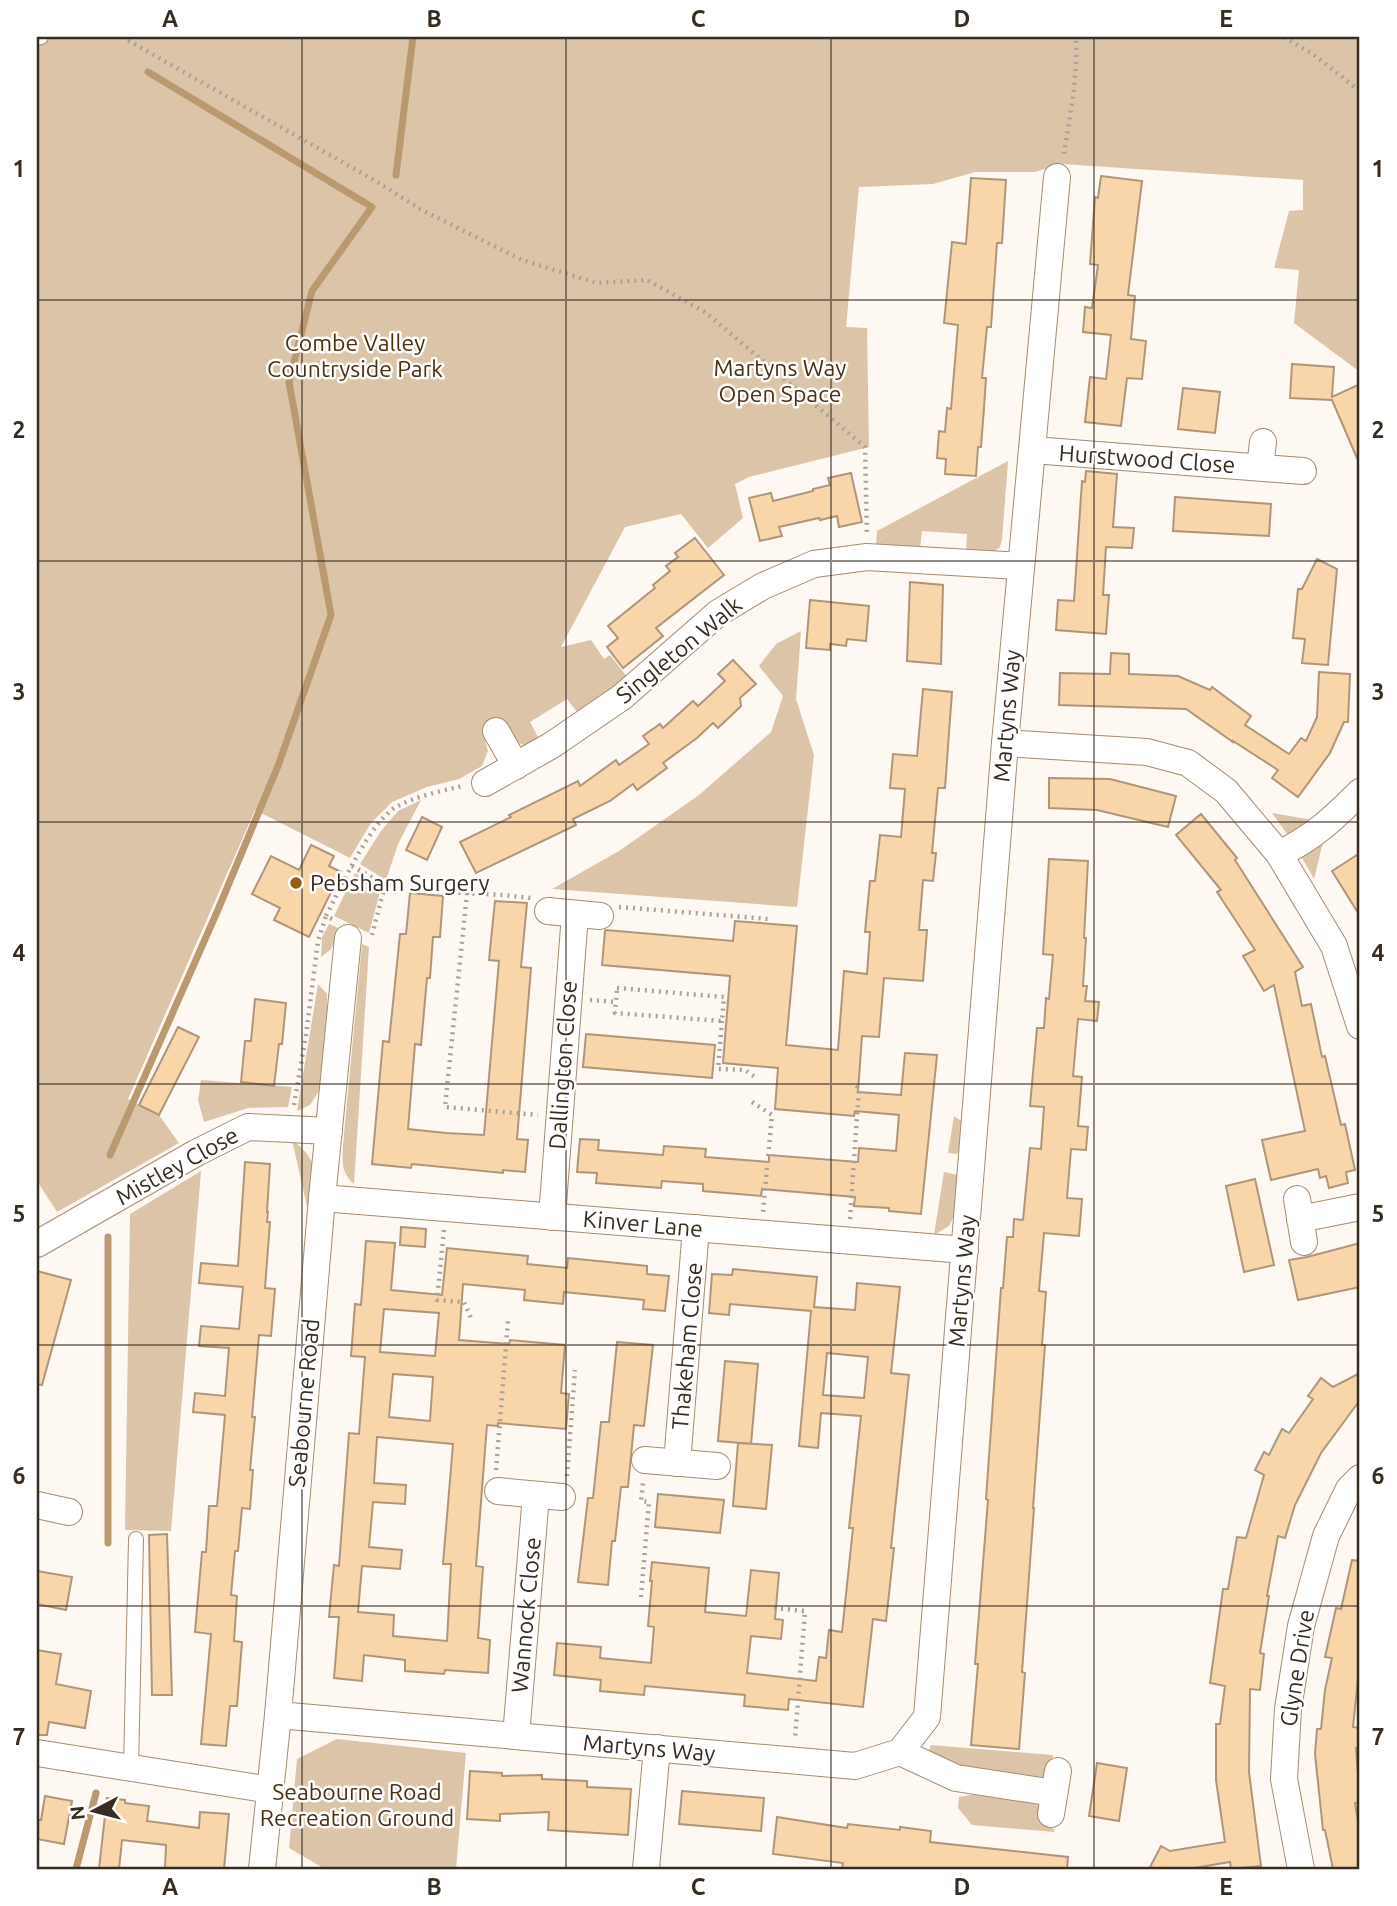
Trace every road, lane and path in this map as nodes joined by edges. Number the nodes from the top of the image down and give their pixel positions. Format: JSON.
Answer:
{"nodes":[{"id":1,"x":122,"y":37,"type":"edge"},
{"id":2,"x":1076,"y":37,"type":"edge"},
{"id":3,"x":1284,"y":37,"type":"edge"},
{"id":4,"x":1360,"y":91,"type":"edge"},
{"id":5,"x":1056,"y":177,"type":"joint"},
{"id":6,"x":1033,"y":450,"type":"junction"},
{"id":7,"x":1303,"y":471,"type":"dead end"},
{"id":8,"x":867,"y":557,"type":"junction"},
{"id":9,"x":1020,"y":566,"type":"junction"},
{"id":10,"x":496,"y":731,"type":"dead end"},
{"id":11,"x":1005,"y":743,"type":"junction"},
{"id":12,"x":516,"y":766,"type":"junction"},
{"id":13,"x":485,"y":783,"type":"joint"},
{"id":14,"x":1360,"y":792,"type":"edge"},
{"id":15,"x":1279,"y":854,"type":"junction"},
{"id":16,"x":352,"y":866,"type":"junction"},
{"id":17,"x":385,"y":885,"type":"junction"},
{"id":18,"x":467,"y":893,"type":"junction"},
{"id":19,"x":544,"y":905,"type":"joint"},
{"id":20,"x":597,"y":912,"type":"junction"},
{"id":21,"x":326,"y":916,"type":"junction"},
{"id":22,"x":769,"y":919,"type":"dead end"},
{"id":23,"x":350,"y":933,"type":"junction"},
{"id":24,"x":722,"y":1021,"type":"junction"},
{"id":25,"x":1360,"y":1026,"type":"edge"},
{"id":26,"x":755,"y":1077,"type":"dead end"},
{"id":27,"x":853,"y":1083,"type":"dead end"},
{"id":28,"x":752,"y":1102,"type":"dead end"},
{"id":29,"x":521,"y":1114,"type":"dead end"},
{"id":30,"x":290,"y":1129,"type":"junction"},
{"id":31,"x":329,"y":1131,"type":"junction"},
{"id":32,"x":322,"y":1198,"type":"junction"},
{"id":33,"x":1360,"y":1207,"type":"edge"},
{"id":34,"x":446,"y":1208,"type":"junction"},
{"id":35,"x":552,"y":1217,"type":"junction"},
{"id":36,"x":1300,"y":1220,"type":"dead end"},
{"id":37,"x":696,"y":1228,"type":"junction"},
{"id":38,"x":761,"y":1234,"type":"junction"},
{"id":39,"x":848,"y":1241,"type":"junction"},
{"id":40,"x":37,"y":1244,"type":"edge"},
{"id":41,"x":965,"y":1250,"type":"junction"},
{"id":42,"x":471,"y":1318,"type":"dead end"},
{"id":43,"x":508,"y":1321,"type":"dead end"},
{"id":44,"x":575,"y":1370,"type":"dead end"},
{"id":45,"x":677,"y":1463,"type":"junction"},
{"id":46,"x":717,"y":1466,"type":"dead end"},
{"id":47,"x":644,"y":1470,"type":"joint"},
{"id":48,"x":1360,"y":1478,"type":"edge"},
{"id":49,"x":497,"y":1480,"type":"joint"},
{"id":50,"x":536,"y":1495,"type":"junction"},
{"id":51,"x":562,"y":1497,"type":"joint"},
{"id":52,"x":37,"y":1505,"type":"edge"},
{"id":53,"x":69,"y":1512,"type":"dead end"},
{"id":54,"x":136,"y":1539,"type":"dead end"},
{"id":55,"x":641,"y":1597,"type":"dead end"},
{"id":56,"x":774,"y":1608,"type":"dead end"},
{"id":57,"x":278,"y":1715,"type":"junction"},
{"id":58,"x":797,"y":1719,"type":"dead end"},
{"id":59,"x":516,"y":1736,"type":"junction"},
{"id":60,"x":657,"y":1748,"type":"junction"},
{"id":61,"x":900,"y":1752,"type":"junction"},
{"id":62,"x":37,"y":1753,"type":"edge"},
{"id":63,"x":131,"y":1768,"type":"junction"},
{"id":64,"x":271,"y":1790,"type":"junction"},
{"id":65,"x":1055,"y":1793,"type":"dead end"},
{"id":66,"x":262,"y":1869,"type":"edge"},
{"id":67,"x":646,"y":1869,"type":"edge"},
{"id":68,"x":1301,"y":1869,"type":"edge"}],
"edges":[{"from":1,"to":8,"type":"path"},
{"from":2,"to":5,"type":"path"},
{"from":3,"to":4,"type":"path"},
{"from":5,"to":6,"type":"street","name":"Martyns Way"},
{"from":6,"to":7,"type":"street","name":"Hurstwood Close"},
{"from":6,"to":9,"type":"street","name":"Martyns Way"},
{"from":8,"to":9,"type":"street","name":"Singleton Walk"},
{"from":8,"to":12,"type":"street","name":"Singleton Walk"},
{"from":9,"to":11,"type":"street","name":"Martyns Way"},
{"from":10,"to":12,"type":"street"},
{"from":11,"to":15,"type":"street"},
{"from":11,"to":41,"type":"street","name":"Martyns Way"},
{"from":12,"to":13,"type":"street","name":"Singleton Walk"},
{"from":13,"to":16,"type":"path"},
{"from":14,"to":15,"type":"street"},
{"from":15,"to":25,"type":"street"},
{"from":16,"to":17,"type":"path"},
{"from":16,"to":21,"type":"path"},
{"from":17,"to":18,"type":"path"},
{"from":17,"to":23,"type":"path"},
{"from":18,"to":19,"type":"path"},
{"from":18,"to":29,"type":"path"},
{"from":19,"to":20,"type":"street"},
{"from":20,"to":22,"type":"path"},
{"from":20,"to":35,"type":"street","name":"Dallington Close"},
{"from":21,"to":23,"type":"path"},
{"from":21,"to":30,"type":"path"},
{"from":23,"to":31,"type":"street","name":"Seabourne Road"},
{"from":24,"to":24,"type":"path"},
{"from":24,"to":26,"type":"path"},
{"from":27,"to":39,"type":"path"},
{"from":28,"to":38,"type":"path"},
{"from":30,"to":31,"type":"street","name":"Mistley Close"},
{"from":30,"to":40,"type":"street","name":"Mistley Close"},
{"from":31,"to":32,"type":"street","name":"Seabourne Road"},
{"from":32,"to":34,"type":"street","name":"Kinver Lane"},
{"from":32,"to":57,"type":"street","name":"Seabourne Road"},
{"from":33,"to":36,"type":"street"},
{"from":34,"to":35,"type":"street","name":"Kinver Lane"},
{"from":34,"to":42,"type":"path"},
{"from":35,"to":37,"type":"street","name":"Kinver Lane"},
{"from":37,"to":38,"type":"street","name":"Kinver Lane"},
{"from":37,"to":45,"type":"street","name":"Thakeham Close"},
{"from":38,"to":39,"type":"street","name":"Kinver Lane"},
{"from":39,"to":41,"type":"street","name":"Kinver Lane"},
{"from":41,"to":61,"type":"street","name":"Martyns Way"},
{"from":43,"to":49,"type":"path"},
{"from":44,"to":51,"type":"path"},
{"from":45,"to":46,"type":"street","name":"Thakeham Close"},
{"from":45,"to":47,"type":"street","name":"Thakeham Close"},
{"from":47,"to":55,"type":"path"},
{"from":48,"to":68,"type":"street","name":"Glyne Drive"},
{"from":49,"to":50,"type":"street"},
{"from":50,"to":51,"type":"street"},
{"from":50,"to":59,"type":"street","name":"Wannock Close"},
{"from":52,"to":53,"type":"street"},
{"from":54,"to":63,"type":"lane"},
{"from":56,"to":58,"type":"path"},
{"from":57,"to":59,"type":"street","name":"Martyns Way"},
{"from":57,"to":64,"type":"street","name":"Seabourne Road"},
{"from":59,"to":60,"type":"street","name":"Martyns Way"},
{"from":60,"to":61,"type":"street","name":"Martyns Way"},
{"from":60,"to":67,"type":"street"},
{"from":61,"to":65,"type":"street"},
{"from":62,"to":63,"type":"street"},
{"from":63,"to":64,"type":"street"},
{"from":64,"to":66,"type":"street","name":"Seabourne Road"}]}
